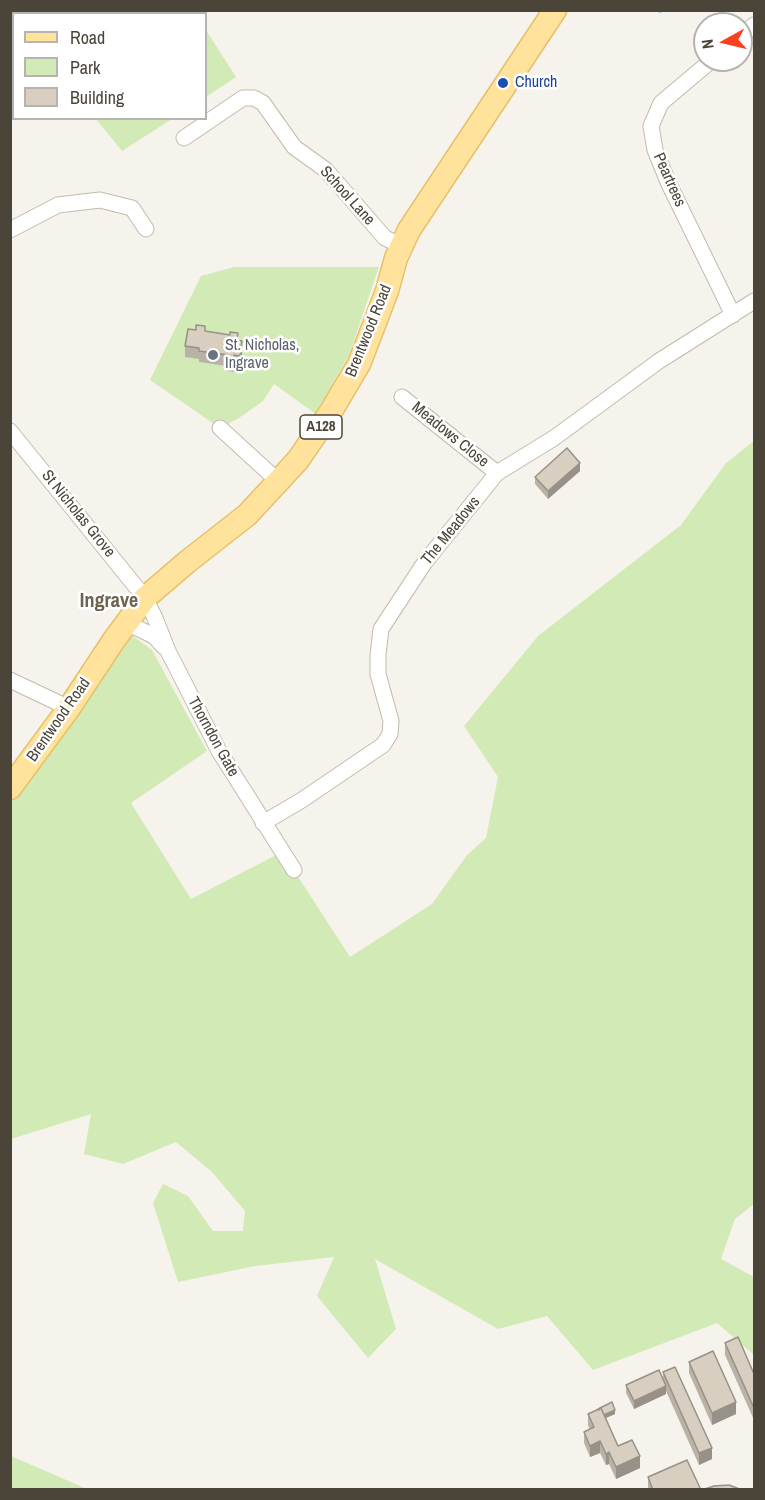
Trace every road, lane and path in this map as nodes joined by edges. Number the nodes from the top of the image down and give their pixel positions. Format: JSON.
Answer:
{"nodes":[{"id":1,"x":555,"y":10,"type":"edge"},
{"id":2,"x":698,"y":72,"type":"edge"},
{"id":3,"x":184,"y":138,"type":"dead end"},
{"id":4,"x":146,"y":229,"type":"dead end"},
{"id":5,"x":10,"y":230,"type":"edge"},
{"id":6,"x":402,"y":246,"type":"junction"},
{"id":7,"x":754,"y":301,"type":"edge"},
{"id":8,"x":733,"y":315,"type":"junction"},
{"id":9,"x":402,"y":397,"type":"dead end"},
{"id":10,"x":220,"y":428,"type":"dead end"},
{"id":11,"x":10,"y":431,"type":"edge"},
{"id":12,"x":497,"y":473,"type":"junction"},
{"id":13,"x":279,"y":482,"type":"junction"},
{"id":14,"x":145,"y":598,"type":"junction"},
{"id":15,"x":125,"y":626,"type":"junction"},
{"id":16,"x":168,"y":651,"type":"junction"},
{"id":17,"x":10,"y":680,"type":"edge"},
{"id":18,"x":69,"y":708,"type":"junction"},
{"id":19,"x":10,"y":788,"type":"edge"},
{"id":20,"x":263,"y":823,"type":"junction"},
{"id":21,"x":294,"y":870,"type":"dead end"}],
"edges":[{"from":1,"to":6,"type":"main road","name":"Brentwood Road","number":"A128"},
{"from":2,"to":8,"type":"street","name":"Peartrees"},
{"from":3,"to":6,"type":"street","name":"School Lane"},
{"from":4,"to":5,"type":"street"},
{"from":6,"to":13,"type":"main road","name":"Brentwood Road","number":"A128"},
{"from":7,"to":8,"type":"street","name":"The Meadows"},
{"from":8,"to":12,"type":"street","name":"The Meadows"},
{"from":9,"to":12,"type":"street","name":"Meadows Close"},
{"from":10,"to":13,"type":"street"},
{"from":11,"to":14,"type":"street","name":"St Nicholas Grove"},
{"from":12,"to":20,"type":"street","name":"The Meadows"},
{"from":13,"to":14,"type":"main road","name":"Brentwood Road","number":"A128"},
{"from":14,"to":15,"type":"main road","name":"Brentwood Road","number":"A128"},
{"from":14,"to":16,"type":"street","name":"Thorndon Gate"},
{"from":15,"to":16,"type":"street"},
{"from":15,"to":18,"type":"main road","name":"Brentwood Road","number":"A128"},
{"from":16,"to":20,"type":"street","name":"Thorndon Gate"},
{"from":17,"to":18,"type":"street"},
{"from":18,"to":19,"type":"main road","name":"Brentwood Road","number":"A128"},
{"from":20,"to":21,"type":"street","name":"Thorndon Gate"}]}
